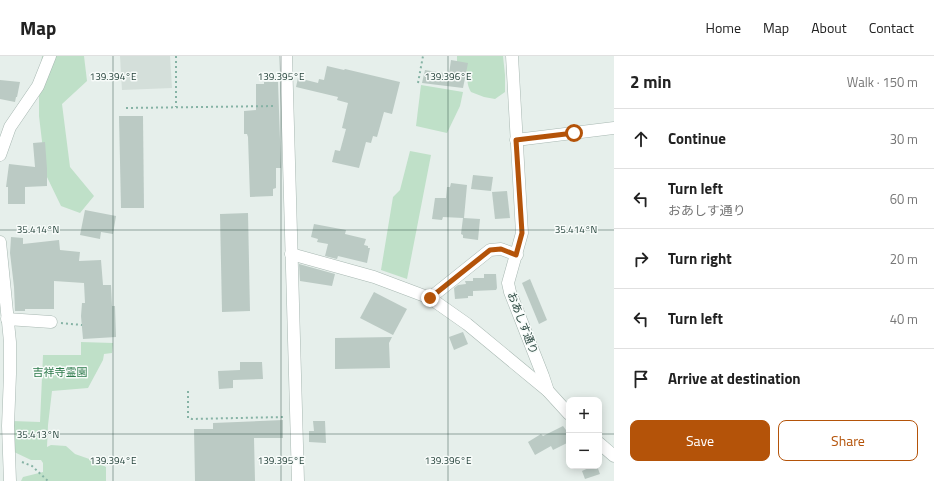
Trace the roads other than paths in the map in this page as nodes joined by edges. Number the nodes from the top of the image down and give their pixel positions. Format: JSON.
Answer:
{"nodes":[{"id":1,"x":50,"y":56,"type":"edge"},
{"id":2,"x":286,"y":56,"type":"edge"},
{"id":3,"x":512,"y":56,"type":"edge"},
{"id":4,"x":614,"y":128,"type":"edge"},
{"id":5,"x":516,"y":140,"type":"junction"},
{"id":6,"x":0,"y":155,"type":"edge"},
{"id":7,"x":0,"y":242,"type":"edge"},
{"id":8,"x":291,"y":254,"type":"junction"},
{"id":9,"x":516,"y":255,"type":"junction"},
{"id":10,"x":430,"y":298,"type":"junction"},
{"id":11,"x":7,"y":319,"type":"junction"},
{"id":12,"x":55,"y":322,"type":"road end"},
{"id":13,"x":548,"y":391,"type":"junction"},
{"id":14,"x":566,"y":411,"type":"edge"},
{"id":15,"x":602,"y":446,"type":"edge"},
{"id":16,"x":614,"y":456,"type":"edge"},
{"id":17,"x":10,"y":481,"type":"edge"},
{"id":18,"x":298,"y":481,"type":"edge"}],
"edges":[{"from":1,"to":6,"type":"street"},
{"from":2,"to":8,"type":"street"},
{"from":3,"to":5,"type":"street","name":"おあしす通り"},
{"from":4,"to":5,"type":"street"},
{"from":5,"to":9,"type":"street","name":"おあしす通り"},
{"from":7,"to":11,"type":"street"},
{"from":8,"to":10,"type":"street"},
{"from":8,"to":18,"type":"street"},
{"from":9,"to":10,"type":"street"},
{"from":9,"to":13,"type":"street","name":"おあしす通り"},
{"from":10,"to":13,"type":"street"},
{"from":11,"to":12,"type":"street"},
{"from":11,"to":17,"type":"street"},
{"from":13,"to":14,"type":"street","name":"おあしす通り"},
{"from":15,"to":16,"type":"street"}]}
